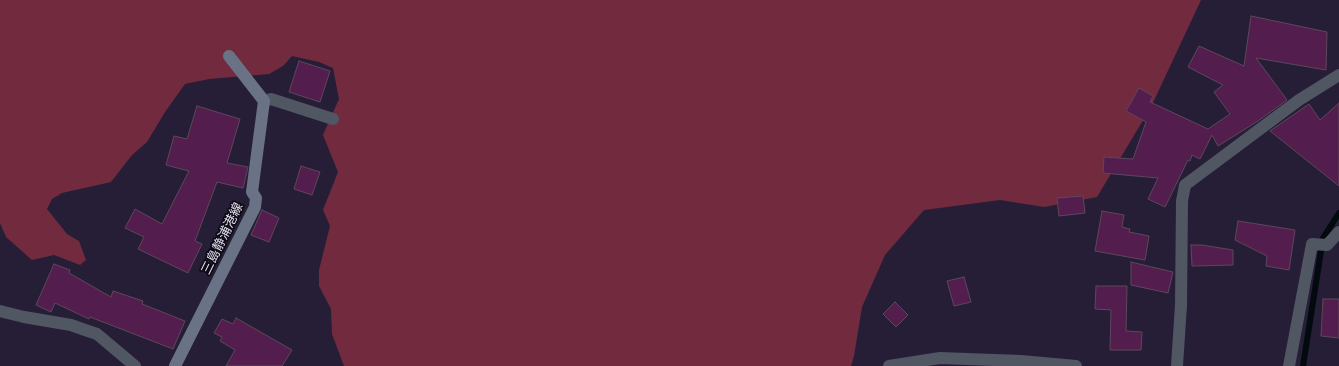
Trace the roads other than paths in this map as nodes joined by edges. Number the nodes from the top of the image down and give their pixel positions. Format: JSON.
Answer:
{"nodes":[{"id":1,"x":229,"y":56,"type":"dead end"},
{"id":2,"x":1339,"y":75,"type":"edge"},
{"id":3,"x":264,"y":101,"type":"junction"},
{"id":4,"x":333,"y":119,"type":"dead end"},
{"id":5,"x":1339,"y":232,"type":"edge"},
{"id":6,"x":0,"y":311,"type":"edge"},
{"id":7,"x":135,"y":366,"type":"edge"},
{"id":8,"x":175,"y":366,"type":"edge"},
{"id":9,"x":889,"y":366,"type":"edge"},
{"id":10,"x":1076,"y":366,"type":"edge"},
{"id":11,"x":1177,"y":366,"type":"edge"},
{"id":12,"x":1289,"y":366,"type":"edge"}],
"edges":[{"from":1,"to":3,"type":"main road"},
{"from":2,"to":11,"type":"street"},
{"from":3,"to":4,"type":"street"},
{"from":3,"to":8,"type":"main road","name":"三島静浦港線"},
{"from":5,"to":12,"type":"street"},
{"from":6,"to":7,"type":"street"},
{"from":9,"to":10,"type":"street"}]}
